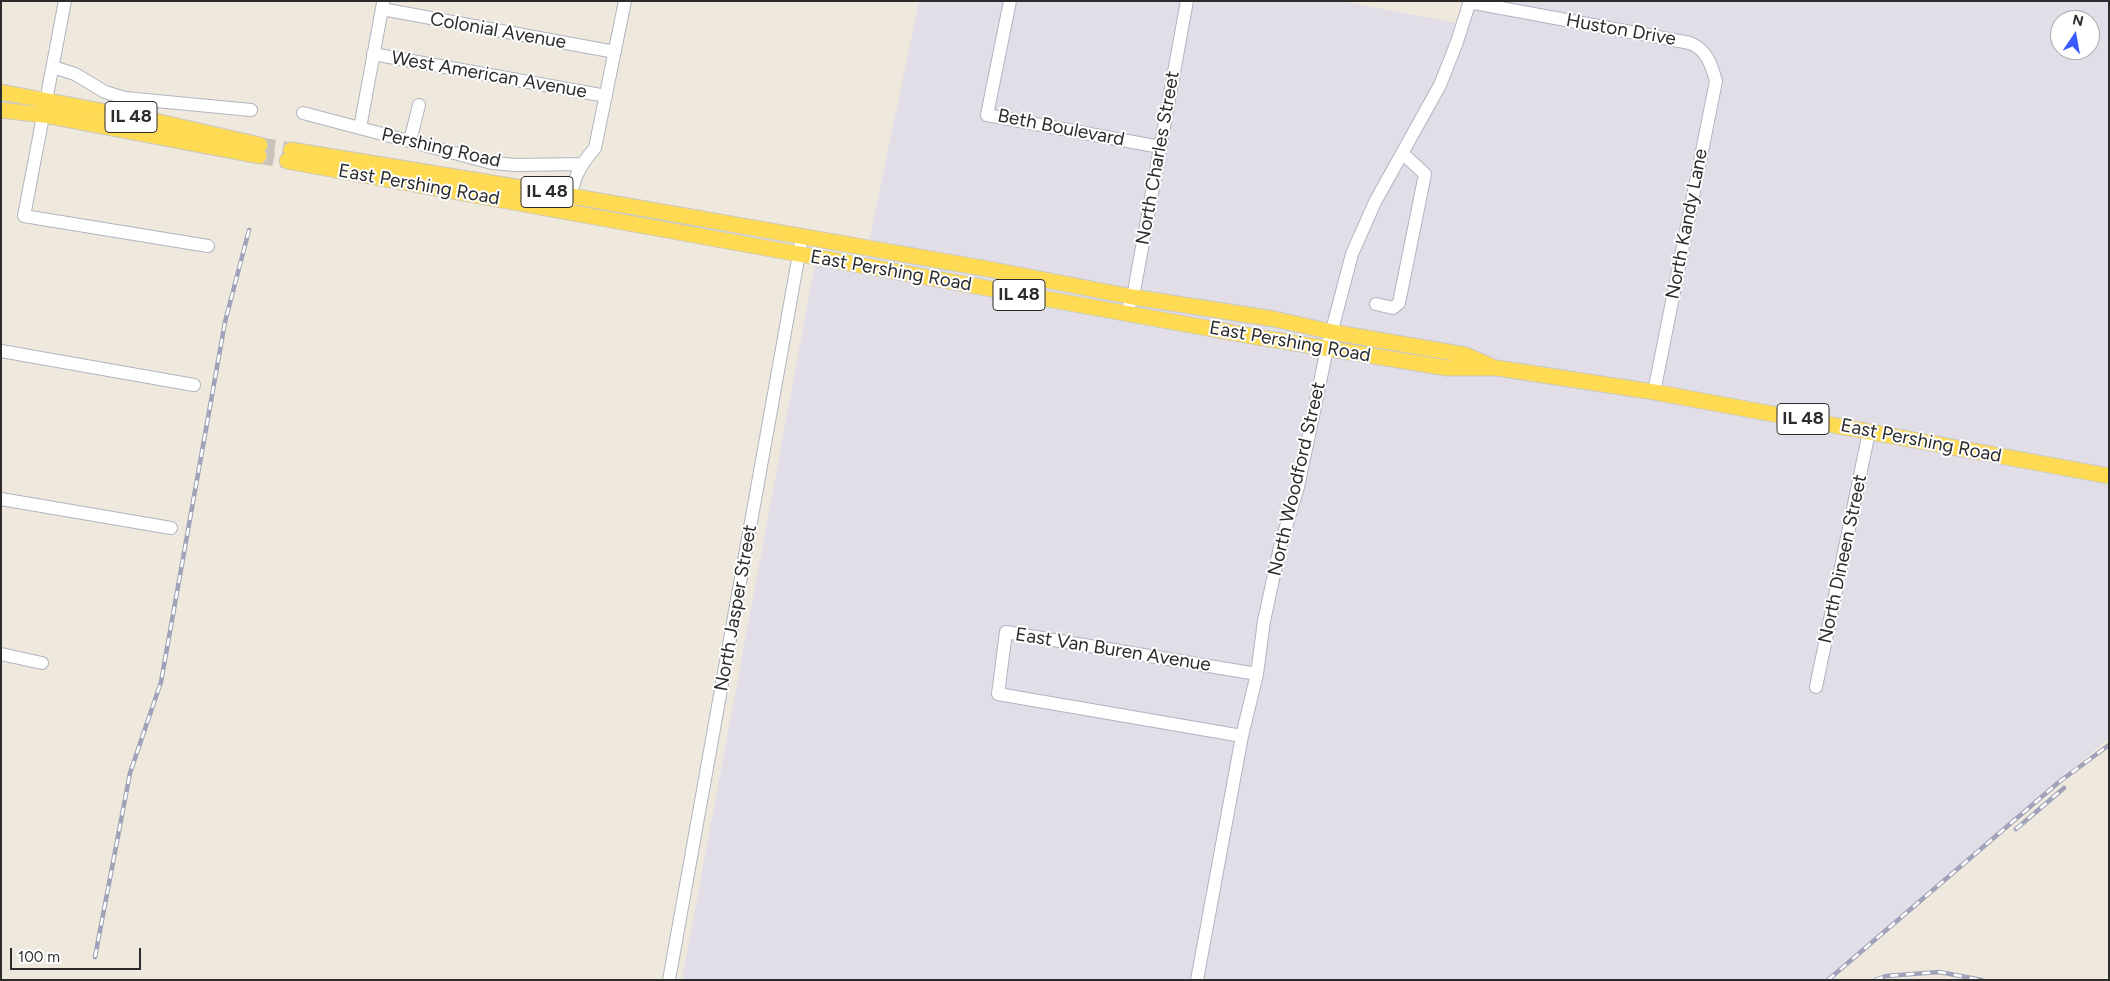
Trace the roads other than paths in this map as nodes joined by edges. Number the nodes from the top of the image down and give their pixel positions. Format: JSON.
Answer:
{"nodes":[{"id":1,"x":65,"y":1,"type":"edge"},
{"id":2,"x":625,"y":1,"type":"edge"},
{"id":3,"x":1010,"y":1,"type":"edge"},
{"id":4,"x":1187,"y":1,"type":"edge"},
{"id":5,"x":1469,"y":2,"type":"edge"},
{"id":6,"x":382,"y":5,"type":"edge"},
{"id":7,"x":614,"y":52,"type":"junction"},
{"id":8,"x":373,"y":54,"type":"junction"},
{"id":9,"x":1708,"y":57,"type":"joint"},
{"id":10,"x":53,"y":67,"type":"junction"},
{"id":11,"x":1,"y":92,"type":"edge"},
{"id":12,"x":606,"y":96,"type":"junction"},
{"id":13,"x":46,"y":100,"type":"junction"},
{"id":14,"x":419,"y":105,"type":"dead end"},
{"id":15,"x":1,"y":110,"type":"edge"},
{"id":16,"x":251,"y":110,"type":"dead end"},
{"id":17,"x":303,"y":113,"type":"dead end"},
{"id":18,"x":43,"y":115,"type":"junction"},
{"id":19,"x":360,"y":128,"type":"junction"},
{"id":20,"x":410,"y":141,"type":"junction"},
{"id":21,"x":1160,"y":147,"type":"junction"},
{"id":22,"x":1402,"y":153,"type":"junction"},
{"id":23,"x":581,"y":164,"type":"junction"},
{"id":24,"x":571,"y":196,"type":"junction"},
{"id":25,"x":567,"y":211,"type":"junction"},
{"id":26,"x":802,"y":237,"type":"junction"},
{"id":27,"x":208,"y":246,"type":"dead end"},
{"id":28,"x":799,"y":254,"type":"junction"},
{"id":29,"x":1133,"y":297,"type":"junction"},
{"id":30,"x":1376,"y":304,"type":"dead end"},
{"id":31,"x":1125,"y":314,"type":"junction"},
{"id":32,"x":1332,"y":332,"type":"junction"},
{"id":33,"x":1327,"y":349,"type":"junction"},
{"id":34,"x":1,"y":351,"type":"edge"},
{"id":35,"x":1497,"y":368,"type":"junction"},
{"id":36,"x":194,"y":385,"type":"dead end"},
{"id":37,"x":1654,"y":392,"type":"junction"},
{"id":38,"x":1869,"y":432,"type":"junction"},
{"id":39,"x":2109,"y":476,"type":"edge"},
{"id":40,"x":1,"y":499,"type":"edge"},
{"id":41,"x":172,"y":528,"type":"dead end"},
{"id":42,"x":1,"y":654,"type":"edge"},
{"id":43,"x":42,"y":663,"type":"dead end"},
{"id":44,"x":1257,"y":674,"type":"junction"},
{"id":45,"x":1816,"y":687,"type":"dead end"},
{"id":46,"x":1242,"y":736,"type":"junction"},
{"id":47,"x":669,"y":980,"type":"edge"},
{"id":48,"x":1197,"y":980,"type":"edge"}],
"edges":[{"from":1,"to":10,"type":"street"},
{"from":2,"to":7,"type":"street"},
{"from":3,"to":21,"type":"street","name":"Beth Boulevard"},
{"from":4,"to":21,"type":"street","name":"North Charles Street"},
{"from":5,"to":9,"type":"street","name":"Huston Drive"},
{"from":5,"to":22,"type":"street","name":"North Woodford Street"},
{"from":6,"to":7,"type":"street","name":"Colonial Avenue"},
{"from":6,"to":8,"type":"street"},
{"from":7,"to":12,"type":"street"},
{"from":8,"to":12,"type":"street","name":"West American Avenue"},
{"from":8,"to":19,"type":"street"},
{"from":9,"to":37,"type":"street","name":"North Kandy Lane"},
{"from":10,"to":13,"type":"street"},
{"from":10,"to":16,"type":"street"},
{"from":11,"to":13,"type":"main road","number":"IL 48"},
{"from":12,"to":23,"type":"street"},
{"from":13,"to":18,"type":"street"},
{"from":13,"to":18,"type":"main road","number":"IL 48"},
{"from":14,"to":20,"type":"street"},
{"from":15,"to":18,"type":"main road","number":"IL 48"},
{"from":17,"to":19,"type":"street","name":"Pershing Road"},
{"from":18,"to":27,"type":"street"},
{"from":19,"to":20,"type":"street","name":"Pershing Road"},
{"from":20,"to":23,"type":"street","name":"Pershing Road"},
{"from":21,"to":29,"type":"street","name":"North Charles Street"},
{"from":22,"to":30,"type":"street"},
{"from":22,"to":32,"type":"street","name":"North Woodford Street"},
{"from":23,"to":24,"type":"street"},
{"from":24,"to":25,"type":"street"},
{"from":24,"to":25,"type":"main road","name":"East Pershing Road","number":"IL 48"},
{"from":24,"to":26,"type":"main road","name":"East Pershing Road","number":"IL 48"},
{"from":25,"to":28,"type":"main road","name":"East Pershing Road","number":"IL 48"},
{"from":26,"to":28,"type":"street","name":"North Jasper Street"},
{"from":26,"to":29,"type":"main road","name":"East Pershing Road","number":"IL 48"},
{"from":28,"to":31,"type":"main road","name":"East Pershing Road","number":"IL 48"},
{"from":28,"to":47,"type":"street","name":"North Jasper Street"},
{"from":29,"to":31,"type":"street","name":"North Charles Street"},
{"from":29,"to":32,"type":"main road","name":"East Pershing Road","number":"IL 48"},
{"from":31,"to":33,"type":"main road","name":"East Pershing Road","number":"IL 48"},
{"from":32,"to":33,"type":"street","name":"North Woodford Street"},
{"from":32,"to":35,"type":"main road","name":"East Pershing Road","number":"IL 48"},
{"from":33,"to":35,"type":"main road","name":"East Pershing Road","number":"IL 48"},
{"from":33,"to":44,"type":"street","name":"North Woodford Street"},
{"from":34,"to":36,"type":"street"},
{"from":35,"to":37,"type":"main road","name":"East Pershing Road","number":"IL 48"},
{"from":37,"to":38,"type":"main road","name":"East Pershing Road","number":"IL 48"},
{"from":38,"to":39,"type":"main road","name":"East Pershing Road","number":"IL 48"},
{"from":38,"to":45,"type":"street","name":"North Dineen Street"},
{"from":40,"to":41,"type":"street"},
{"from":42,"to":43,"type":"street"},
{"from":44,"to":46,"type":"street","name":"North Woodford Street"},
{"from":44,"to":46,"type":"street","name":"East Van Buren Avenue"},
{"from":46,"to":48,"type":"street","name":"North Woodford Street"}]}
